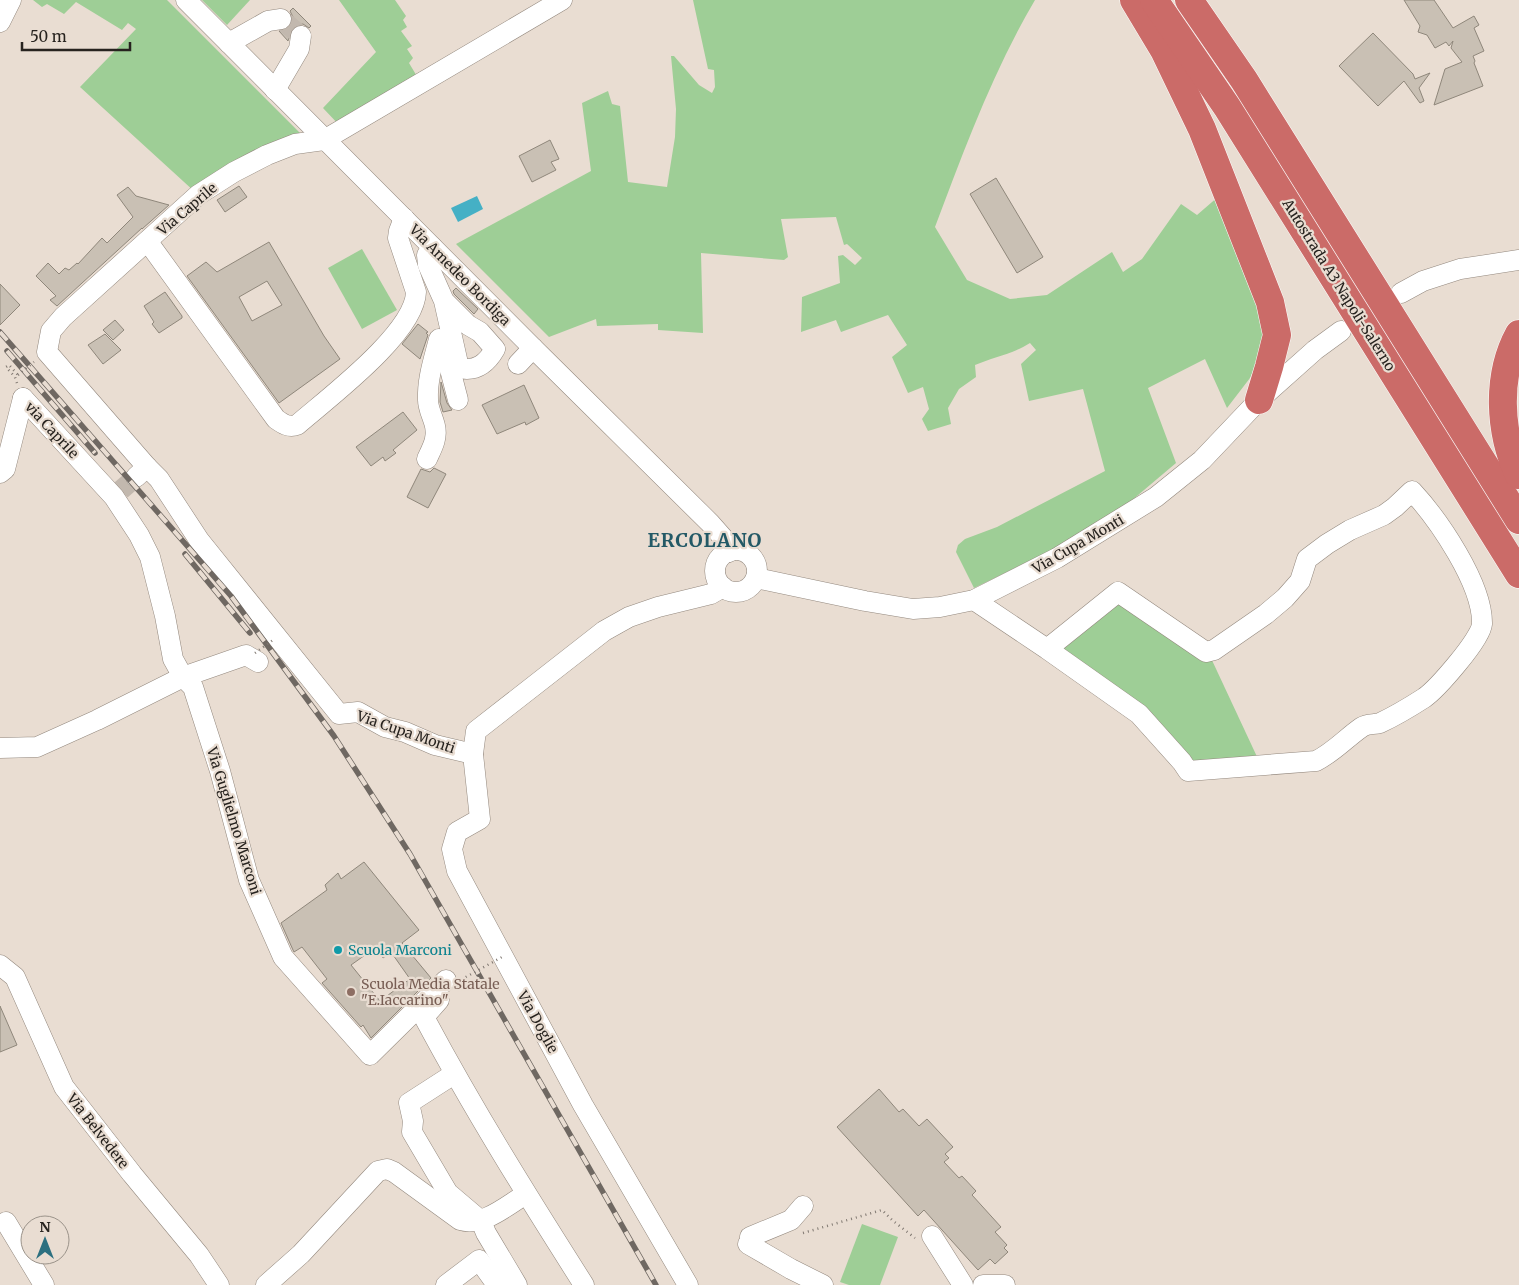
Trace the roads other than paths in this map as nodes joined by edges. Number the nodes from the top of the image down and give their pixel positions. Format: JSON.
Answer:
{"nodes":[{"id":1,"x":11,"y":0,"type":"edge"},
{"id":2,"x":186,"y":0,"type":"edge"},
{"id":3,"x":562,"y":0,"type":"edge"},
{"id":4,"x":1134,"y":0,"type":"edge"},
{"id":5,"x":1154,"y":0,"type":"edge"},
{"id":6,"x":1189,"y":0,"type":"edge"},
{"id":7,"x":281,"y":19,"type":"dead end"},
{"id":8,"x":0,"y":22,"type":"edge"},
{"id":9,"x":301,"y":36,"type":"dead end"},
{"id":10,"x":228,"y":43,"type":"junction"},
{"id":11,"x":275,"y":90,"type":"junction"},
{"id":12,"x":324,"y":140,"type":"junction"},
{"id":13,"x":408,"y":222,"type":"junction"},
{"id":14,"x":148,"y":242,"type":"junction"},
{"id":15,"x":432,"y":246,"type":"junction"},
{"id":16,"x":1519,"y":260,"type":"edge"},
{"id":17,"x":1400,"y":292,"type":"dead end"},
{"id":18,"x":444,"y":301,"type":"dead end"},
{"id":19,"x":1341,"y":331,"type":"dead end"},
{"id":20,"x":1519,"y":334,"type":"edge"},
{"id":21,"x":440,"y":339,"type":"junction"},
{"id":22,"x":533,"y":348,"type":"junction"},
{"id":23,"x":518,"y":364,"type":"dead end"},
{"id":24,"x":458,"y":400,"type":"dead end"},
{"id":25,"x":1259,"y":400,"type":"junction"},
{"id":26,"x":427,"y":459,"type":"dead end"},
{"id":27,"x":0,"y":473,"type":"edge"},
{"id":28,"x":1519,"y":475,"type":"edge"},
{"id":29,"x":130,"y":483,"type":"junction"},
{"id":30,"x":1519,"y":520,"type":"edge"},
{"id":31,"x":729,"y":552,"type":"junction"},
{"id":32,"x":1519,"y":574,"type":"edge"},
{"id":33,"x":756,"y":578,"type":"junction"},
{"id":34,"x":723,"y":587,"type":"junction"},
{"id":35,"x":974,"y":600,"type":"junction"},
{"id":36,"x":1047,"y":649,"type":"junction"},
{"id":37,"x":257,"y":658,"type":"road end"},
{"id":38,"x":183,"y":677,"type":"junction"},
{"id":39,"x":0,"y":748,"type":"edge"},
{"id":40,"x":473,"y":754,"type":"junction"},
{"id":41,"x":0,"y":965,"type":"edge"},
{"id":42,"x":454,"y":1074,"type":"junction"},
{"id":43,"x":526,"y":1194,"type":"junction"},
{"id":44,"x":803,"y":1206,"type":"dead end"},
{"id":45,"x":481,"y":1221,"type":"junction"},
{"id":46,"x":6,"y":1222,"type":"dead end"},
{"id":47,"x":923,"y":1237,"type":"road end"},
{"id":48,"x":1007,"y":1279,"type":"edge"},
{"id":49,"x":44,"y":1285,"type":"edge"},
{"id":50,"x":219,"y":1285,"type":"edge"},
{"id":51,"x":266,"y":1285,"type":"edge"},
{"id":52,"x":446,"y":1285,"type":"edge"},
{"id":53,"x":497,"y":1285,"type":"edge"},
{"id":54,"x":517,"y":1285,"type":"edge"},
{"id":55,"x":584,"y":1285,"type":"edge"},
{"id":56,"x":688,"y":1285,"type":"edge"},
{"id":57,"x":824,"y":1285,"type":"edge"},
{"id":58,"x":963,"y":1285,"type":"edge"},
{"id":59,"x":983,"y":1285,"type":"edge"}],
"edges":[{"from":1,"to":8,"type":"street"},
{"from":2,"to":10,"type":"street","name":"Via Amedeo Bordiga"},
{"from":3,"to":12,"type":"street","name":"Via Caprile"},
{"from":4,"to":25,"type":"highway"},
{"from":5,"to":32,"type":"highway","name":"Autostrada A3 Napoli-Salerno"},
{"from":6,"to":30,"type":"highway","name":"Autostrada A3 Napoli-Salerno"},
{"from":7,"to":10,"type":"street"},
{"from":9,"to":11,"type":"street"},
{"from":10,"to":11,"type":"street","name":"Via Amedeo Bordiga"},
{"from":11,"to":12,"type":"street","name":"Via Amedeo Bordiga"},
{"from":12,"to":13,"type":"street","name":"Via Amedeo Bordiga"},
{"from":12,"to":14,"type":"street","name":"Via Caprile"},
{"from":13,"to":14,"type":"street"},
{"from":13,"to":15,"type":"street","name":"Via Amedeo Bordiga"},
{"from":13,"to":21,"type":"street"},
{"from":14,"to":29,"type":"street","name":"Via Caprile"},
{"from":15,"to":18,"type":"street"},
{"from":15,"to":22,"type":"street","name":"Via Amedeo Bordiga"},
{"from":16,"to":17,"type":"street"},
{"from":19,"to":25,"type":"street","name":"Via Cupa Monti"},
{"from":20,"to":28,"type":"highway"},
{"from":21,"to":24,"type":"street"},
{"from":21,"to":26,"type":"street"},
{"from":22,"to":23,"type":"street"},
{"from":22,"to":31,"type":"street","name":"Via Amedeo Bordiga"},
{"from":25,"to":35,"type":"street","name":"Via Cupa Monti"},
{"from":27,"to":29,"type":"street","name":"via Caprile"},
{"from":29,"to":38,"type":"street"},
{"from":29,"to":40,"type":"street","name":"Via Cupa Monti"},
{"from":31,"to":33,"type":"street"},
{"from":31,"to":34,"type":"street"},
{"from":33,"to":34,"type":"street"},
{"from":33,"to":35,"type":"street","name":"Via Cupa Monti"},
{"from":34,"to":40,"type":"street","name":"Via Cupa Monti"},
{"from":35,"to":36,"type":"street"},
{"from":36,"to":36,"type":"street"},
{"from":37,"to":38,"type":"street"},
{"from":38,"to":39,"type":"street"},
{"from":38,"to":42,"type":"street","name":"Via Guglielmo Marconi"},
{"from":40,"to":56,"type":"street","name":"Via Doglie"},
{"from":41,"to":50,"type":"street","name":"Via Belvedere"},
{"from":42,"to":43,"type":"street"},
{"from":42,"to":45,"type":"street"},
{"from":43,"to":45,"type":"street"},
{"from":43,"to":55,"type":"street"},
{"from":44,"to":57,"type":"street"},
{"from":45,"to":51,"type":"street"},
{"from":45,"to":54,"type":"street"},
{"from":46,"to":49,"type":"street"},
{"from":47,"to":58,"type":"street"},
{"from":48,"to":59,"type":"street"},
{"from":52,"to":53,"type":"street"}]}
